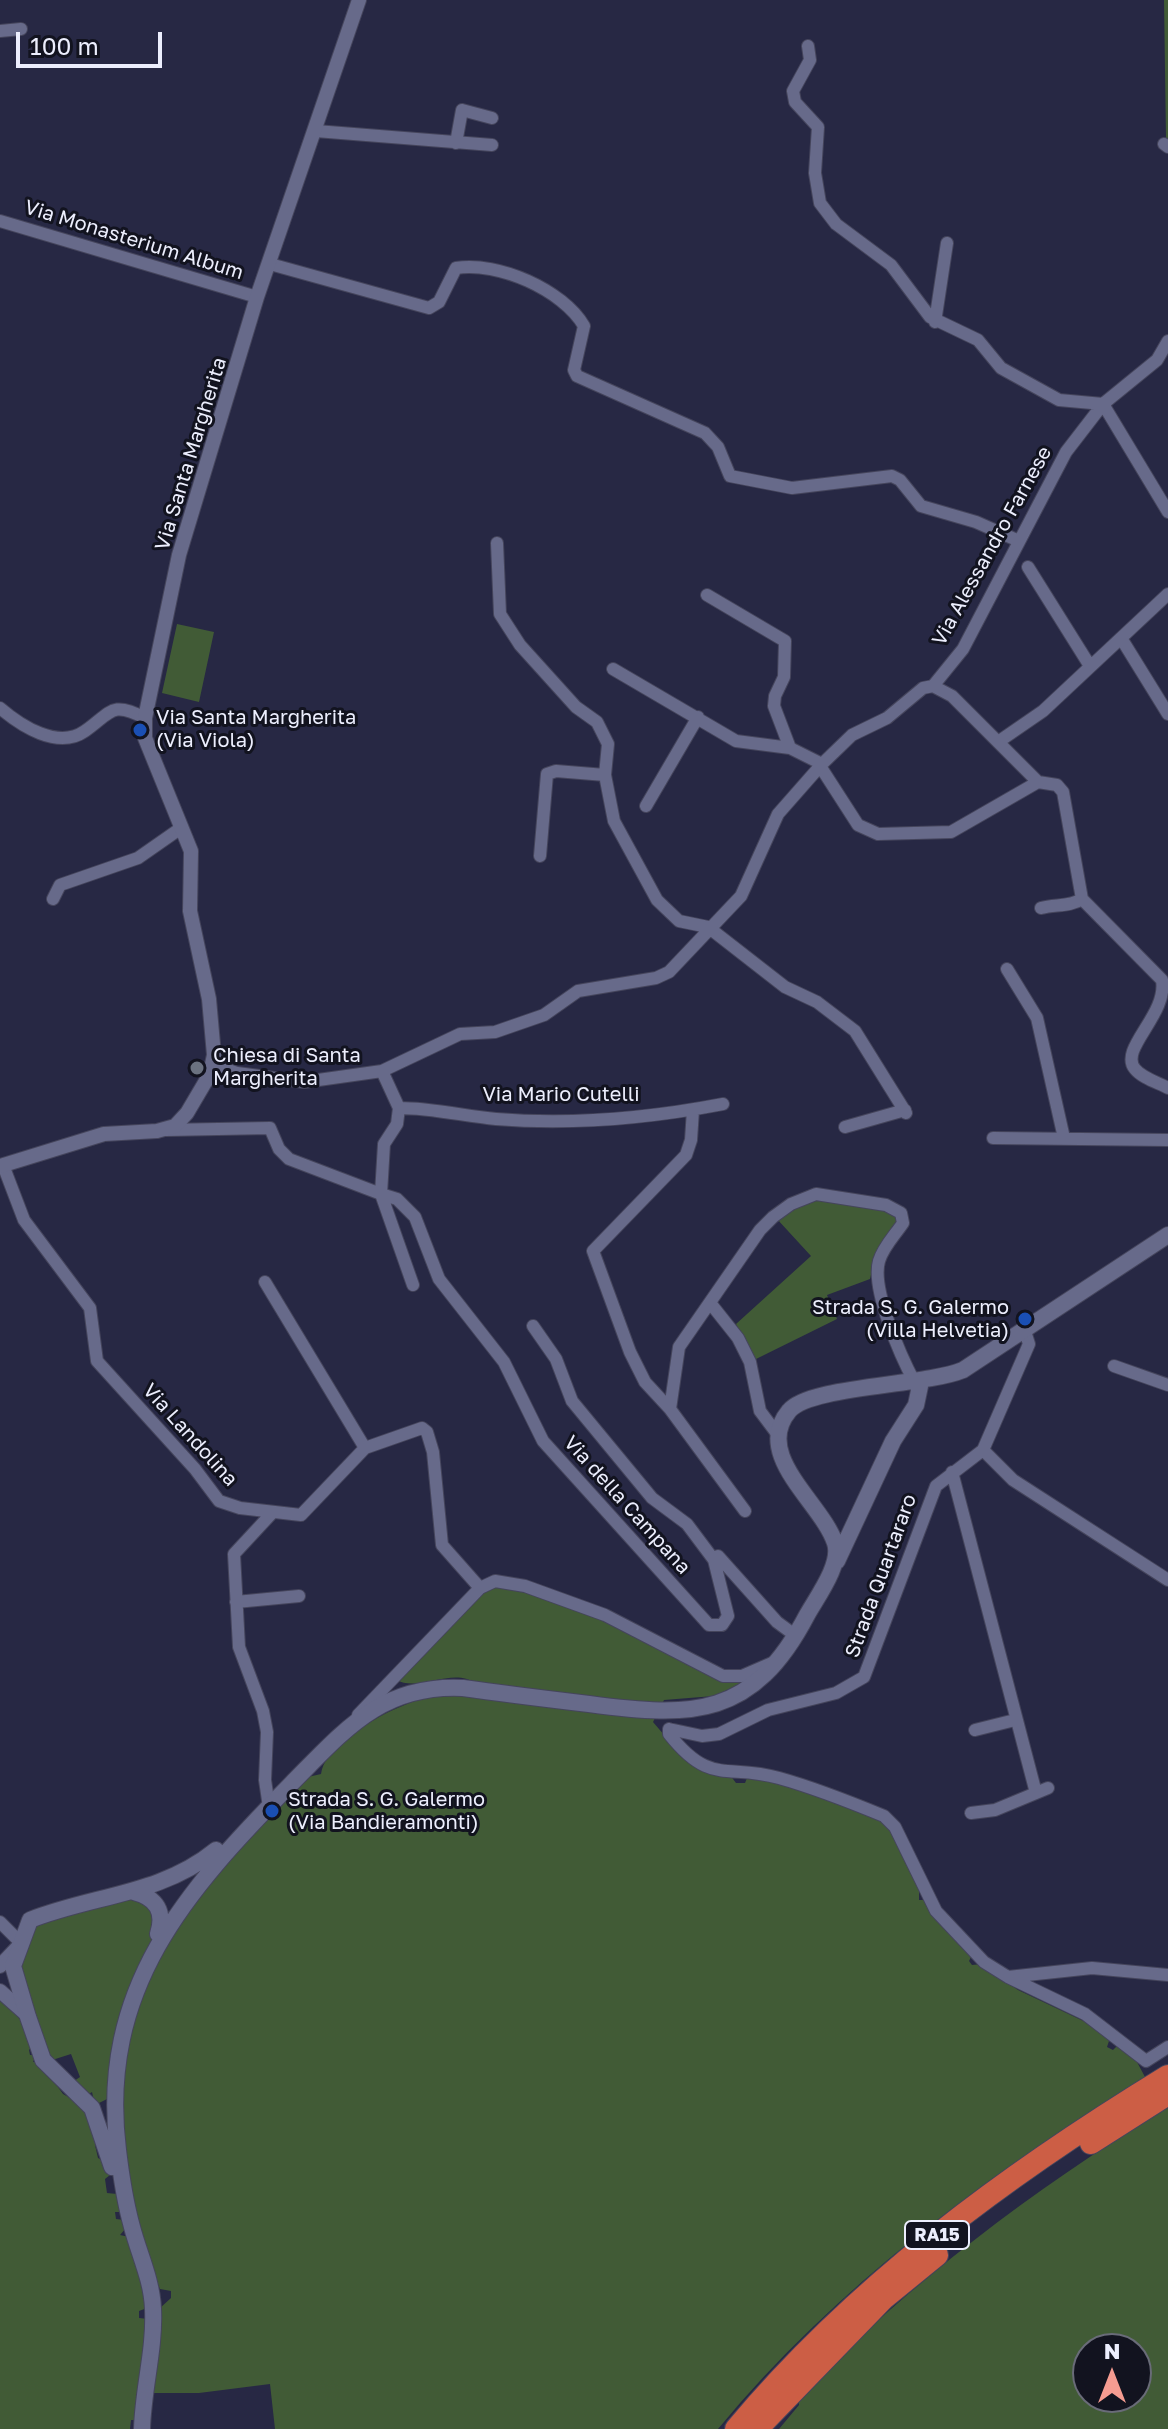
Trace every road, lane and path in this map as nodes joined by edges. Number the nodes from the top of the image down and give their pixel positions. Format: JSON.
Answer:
{"nodes":[{"id":1,"x":359,"y":0,"type":"edge"},
{"id":2,"x":21,"y":29,"type":"dead end"},
{"id":3,"x":0,"y":31,"type":"edge"},
{"id":4,"x":808,"y":46,"type":"dead end"},
{"id":5,"x":492,"y":118,"type":"dead end"},
{"id":6,"x":316,"y":131,"type":"junction"},
{"id":7,"x":456,"y":143,"type":"junction"},
{"id":8,"x":492,"y":145,"type":"dead end"},
{"id":9,"x":0,"y":221,"type":"edge"},
{"id":10,"x":947,"y":243,"type":"dead end"},
{"id":11,"x":270,"y":264,"type":"junction"},
{"id":12,"x":257,"y":297,"type":"junction"},
{"id":13,"x":935,"y":322,"type":"junction"},
{"id":14,"x":1168,"y":341,"type":"edge"},
{"id":15,"x":1103,"y":404,"type":"junction"},
{"id":16,"x":1168,"y":512,"type":"edge"},
{"id":17,"x":1019,"y":541,"type":"junction"},
{"id":18,"x":497,"y":543,"type":"dead end"},
{"id":19,"x":1028,"y":567,"type":"dead end"},
{"id":20,"x":1168,"y":594,"type":"edge"},
{"id":21,"x":707,"y":595,"type":"dead end"},
{"id":22,"x":1121,"y":638,"type":"junction"},
{"id":23,"x":1090,"y":666,"type":"junction"},
{"id":24,"x":613,"y":669,"type":"dead end"},
{"id":25,"x":933,"y":686,"type":"junction"},
{"id":26,"x":0,"y":708,"type":"edge"},
{"id":27,"x":1168,"y":714,"type":"edge"},
{"id":28,"x":698,"y":717,"type":"junction"},
{"id":29,"x":145,"y":718,"type":"junction"},
{"id":30,"x":998,"y":742,"type":"junction"},
{"id":31,"x":790,"y":748,"type":"junction"},
{"id":32,"x":821,"y":765,"type":"junction"},
{"id":33,"x":605,"y":775,"type":"junction"},
{"id":34,"x":1038,"y":782,"type":"junction"},
{"id":35,"x":646,"y":806,"type":"dead end"},
{"id":36,"x":181,"y":828,"type":"junction"},
{"id":37,"x":540,"y":856,"type":"dead end"},
{"id":38,"x":53,"y":899,"type":"dead end"},
{"id":39,"x":1082,"y":899,"type":"junction"},
{"id":40,"x":1041,"y":908,"type":"dead end"},
{"id":41,"x":708,"y":927,"type":"junction"},
{"id":42,"x":1007,"y":969,"type":"dead end"},
{"id":43,"x":382,"y":1071,"type":"junction"},
{"id":44,"x":213,"y":1076,"type":"junction"},
{"id":45,"x":1168,"y":1088,"type":"edge"},
{"id":46,"x":723,"y":1104,"type":"dead end"},
{"id":47,"x":399,"y":1108,"type":"junction"},
{"id":48,"x":693,"y":1110,"type":"junction"},
{"id":49,"x":187,"y":1124,"type":"junction"},
{"id":50,"x":845,"y":1127,"type":"dead end"},
{"id":51,"x":993,"y":1138,"type":"dead end"},
{"id":52,"x":1064,"y":1138,"type":"junction"},
{"id":53,"x":1168,"y":1140,"type":"edge"},
{"id":54,"x":2,"y":1166,"type":"edge"},
{"id":55,"x":381,"y":1194,"type":"junction"},
{"id":56,"x":1168,"y":1235,"type":"edge"},
{"id":57,"x":265,"y":1282,"type":"dead end"},
{"id":58,"x":413,"y":1285,"type":"dead end"},
{"id":59,"x":711,"y":1304,"type":"junction"},
{"id":60,"x":533,"y":1326,"type":"dead end"},
{"id":61,"x":1024,"y":1328,"type":"junction"},
{"id":62,"x":1114,"y":1366,"type":"dead end"},
{"id":63,"x":963,"y":1370,"type":"junction"},
{"id":64,"x":915,"y":1383,"type":"junction"},
{"id":65,"x":1168,"y":1385,"type":"edge"},
{"id":66,"x":916,"y":1405,"type":"junction"},
{"id":67,"x":670,"y":1409,"type":"junction"},
{"id":68,"x":778,"y":1435,"type":"junction"},
{"id":69,"x":365,"y":1448,"type":"junction"},
{"id":70,"x":983,"y":1450,"type":"junction"},
{"id":71,"x":952,"y":1472,"type":"junction"},
{"id":72,"x":745,"y":1511,"type":"dead end"},
{"id":73,"x":273,"y":1512,"type":"junction"},
{"id":74,"x":857,"y":1518,"type":"junction"},
{"id":75,"x":831,"y":1535,"type":"junction"},
{"id":76,"x":714,"y":1560,"type":"junction"},
{"id":77,"x":828,"y":1576,"type":"junction"},
{"id":78,"x":1168,"y":1580,"type":"edge"},
{"id":79,"x":480,"y":1588,"type":"junction"},
{"id":80,"x":299,"y":1596,"type":"dead end"},
{"id":81,"x":236,"y":1602,"type":"junction"},
{"id":82,"x":796,"y":1636,"type":"junction"},
{"id":83,"x":779,"y":1660,"type":"junction"},
{"id":84,"x":1015,"y":1720,"type":"junction"},
{"id":85,"x":348,"y":1727,"type":"junction"},
{"id":86,"x":975,"y":1730,"type":"dead end"},
{"id":87,"x":267,"y":1809,"type":"junction"},
{"id":88,"x":971,"y":1813,"type":"dead end"},
{"id":89,"x":134,"y":1892,"type":"junction"},
{"id":90,"x":0,"y":1922,"type":"edge"},
{"id":91,"x":19,"y":1945,"type":"junction"},
{"id":92,"x":152,"y":1951,"type":"junction"},
{"id":93,"x":0,"y":1966,"type":"edge"},
{"id":94,"x":1168,"y":1975,"type":"edge"},
{"id":95,"x":1008,"y":1977,"type":"junction"},
{"id":96,"x":0,"y":1991,"type":"edge"},
{"id":97,"x":28,"y":2017,"type":"junction"},
{"id":98,"x":1168,"y":2047,"type":"edge"},
{"id":99,"x":1168,"y":2076,"type":"edge"},
{"id":100,"x":116,"y":2086,"type":"junction"},
{"id":101,"x":1168,"y":2094,"type":"edge"},
{"id":102,"x":92,"y":2108,"type":"junction"},
{"id":103,"x":131,"y":2226,"type":"junction"},
{"id":104,"x":142,"y":2429,"type":"edge"},
{"id":105,"x":736,"y":2429,"type":"edge"},
{"id":106,"x":757,"y":2429,"type":"edge"}],
"edges":[{"from":1,"to":6,"type":"street","name":"Via Santa Margherita"},
{"from":2,"to":3,"type":"street"},
{"from":4,"to":13,"type":"street"},
{"from":5,"to":7,"type":"street"},
{"from":6,"to":7,"type":"street"},
{"from":6,"to":11,"type":"street","name":"Via Santa Margherita"},
{"from":7,"to":8,"type":"street"},
{"from":9,"to":12,"type":"street","name":"Via Monasterium Album"},
{"from":10,"to":13,"type":"street"},
{"from":11,"to":12,"type":"street","name":"Via Santa Margherita"},
{"from":11,"to":17,"type":"street"},
{"from":12,"to":29,"type":"street","name":"Via Santa Margherita"},
{"from":13,"to":15,"type":"street"},
{"from":14,"to":15,"type":"street","name":"Via Alessandro Farnese"},
{"from":15,"to":16,"type":"street"},
{"from":15,"to":17,"type":"street","name":"Via Alessandro Farnese"},
{"from":17,"to":25,"type":"street","name":"Via Alessandro Farnese"},
{"from":18,"to":33,"type":"street"},
{"from":19,"to":23,"type":"street"},
{"from":20,"to":22,"type":"street"},
{"from":21,"to":31,"type":"street"},
{"from":22,"to":23,"type":"street"},
{"from":22,"to":27,"type":"street"},
{"from":23,"to":30,"type":"street"},
{"from":24,"to":28,"type":"street"},
{"from":25,"to":30,"type":"street"},
{"from":25,"to":32,"type":"street","name":"Via Alessandro Farnese"},
{"from":26,"to":29,"type":"street"},
{"from":28,"to":31,"type":"street"},
{"from":28,"to":35,"type":"street"},
{"from":29,"to":36,"type":"street","name":"Via Santa Margherita"},
{"from":30,"to":34,"type":"street"},
{"from":31,"to":32,"type":"street"},
{"from":32,"to":34,"type":"street"},
{"from":32,"to":41,"type":"street","name":"Via Alessandro Farnese"},
{"from":33,"to":37,"type":"street"},
{"from":33,"to":41,"type":"street"},
{"from":34,"to":39,"type":"street"},
{"from":36,"to":38,"type":"street"},
{"from":36,"to":44,"type":"street","name":"Via Santa Margherita"},
{"from":39,"to":40,"type":"street"},
{"from":39,"to":45,"type":"street"},
{"from":41,"to":43,"type":"street","name":"Via Alessandro Farnese"},
{"from":41,"to":50,"type":"street"},
{"from":42,"to":52,"type":"street"},
{"from":43,"to":44,"type":"street","name":"Via Alessandro Farnese"},
{"from":43,"to":47,"type":"street"},
{"from":44,"to":49,"type":"street"},
{"from":46,"to":48,"type":"street","name":"Via Mario Cutelli"},
{"from":47,"to":48,"type":"street","name":"Via Mario Cutelli"},
{"from":47,"to":55,"type":"street"},
{"from":48,"to":67,"type":"street"},
{"from":49,"to":54,"type":"street"},
{"from":49,"to":55,"type":"street"},
{"from":51,"to":52,"type":"street"},
{"from":52,"to":53,"type":"street"},
{"from":54,"to":73,"type":"street","name":"Via Landolina"},
{"from":55,"to":58,"type":"street"},
{"from":55,"to":76,"type":"street","name":"Via della Campana"},
{"from":56,"to":61,"type":"main road"},
{"from":57,"to":69,"type":"street"},
{"from":59,"to":64,"type":"street"},
{"from":59,"to":67,"type":"street"},
{"from":59,"to":68,"type":"street"},
{"from":60,"to":76,"type":"street"},
{"from":61,"to":63,"type":"main road"},
{"from":61,"to":70,"type":"street"},
{"from":62,"to":65,"type":"street"},
{"from":63,"to":64,"type":"main road"},
{"from":63,"to":66,"type":"main road"},
{"from":64,"to":66,"type":"main road"},
{"from":64,"to":68,"type":"main road"},
{"from":66,"to":74,"type":"main road"},
{"from":67,"to":72,"type":"street"},
{"from":68,"to":75,"type":"main road"},
{"from":69,"to":73,"type":"street","name":"Via Landolina"},
{"from":69,"to":79,"type":"street","name":"Via Landolina"},
{"from":70,"to":71,"type":"street","name":"Strada Quartararo"},
{"from":70,"to":78,"type":"street"},
{"from":71,"to":84,"type":"street"},
{"from":71,"to":95,"type":"street","name":"Strada Quartararo"},
{"from":73,"to":81,"type":"street"},
{"from":74,"to":75,"type":"main road"},
{"from":74,"to":77,"type":"main road"},
{"from":75,"to":77,"type":"main road"},
{"from":76,"to":82,"type":"street","name":"Via della Campana"},
{"from":77,"to":82,"type":"main road"},
{"from":79,"to":83,"type":"street"},
{"from":79,"to":85,"type":"street"},
{"from":80,"to":81,"type":"street"},
{"from":81,"to":87,"type":"street"},
{"from":82,"to":83,"type":"main road"},
{"from":83,"to":85,"type":"main road"},
{"from":84,"to":86,"type":"street"},
{"from":84,"to":88,"type":"street"},
{"from":85,"to":87,"type":"main road"},
{"from":87,"to":89,"type":"main road"},
{"from":87,"to":92,"type":"main road"},
{"from":89,"to":91,"type":"main road"},
{"from":89,"to":92,"type":"main road"},
{"from":90,"to":91,"type":"street"},
{"from":91,"to":93,"type":"street"},
{"from":91,"to":97,"type":"main road"},
{"from":92,"to":100,"type":"main road"},
{"from":94,"to":95,"type":"street"},
{"from":95,"to":98,"type":"street"},
{"from":96,"to":97,"type":"street"},
{"from":97,"to":102,"type":"main road"},
{"from":99,"to":105,"type":"highway","number":"RA15"},
{"from":100,"to":102,"type":"main road"},
{"from":100,"to":103,"type":"main road"},
{"from":101,"to":106,"type":"highway","number":"RA15"},
{"from":102,"to":103,"type":"main road"},
{"from":103,"to":104,"type":"main road"}]}
